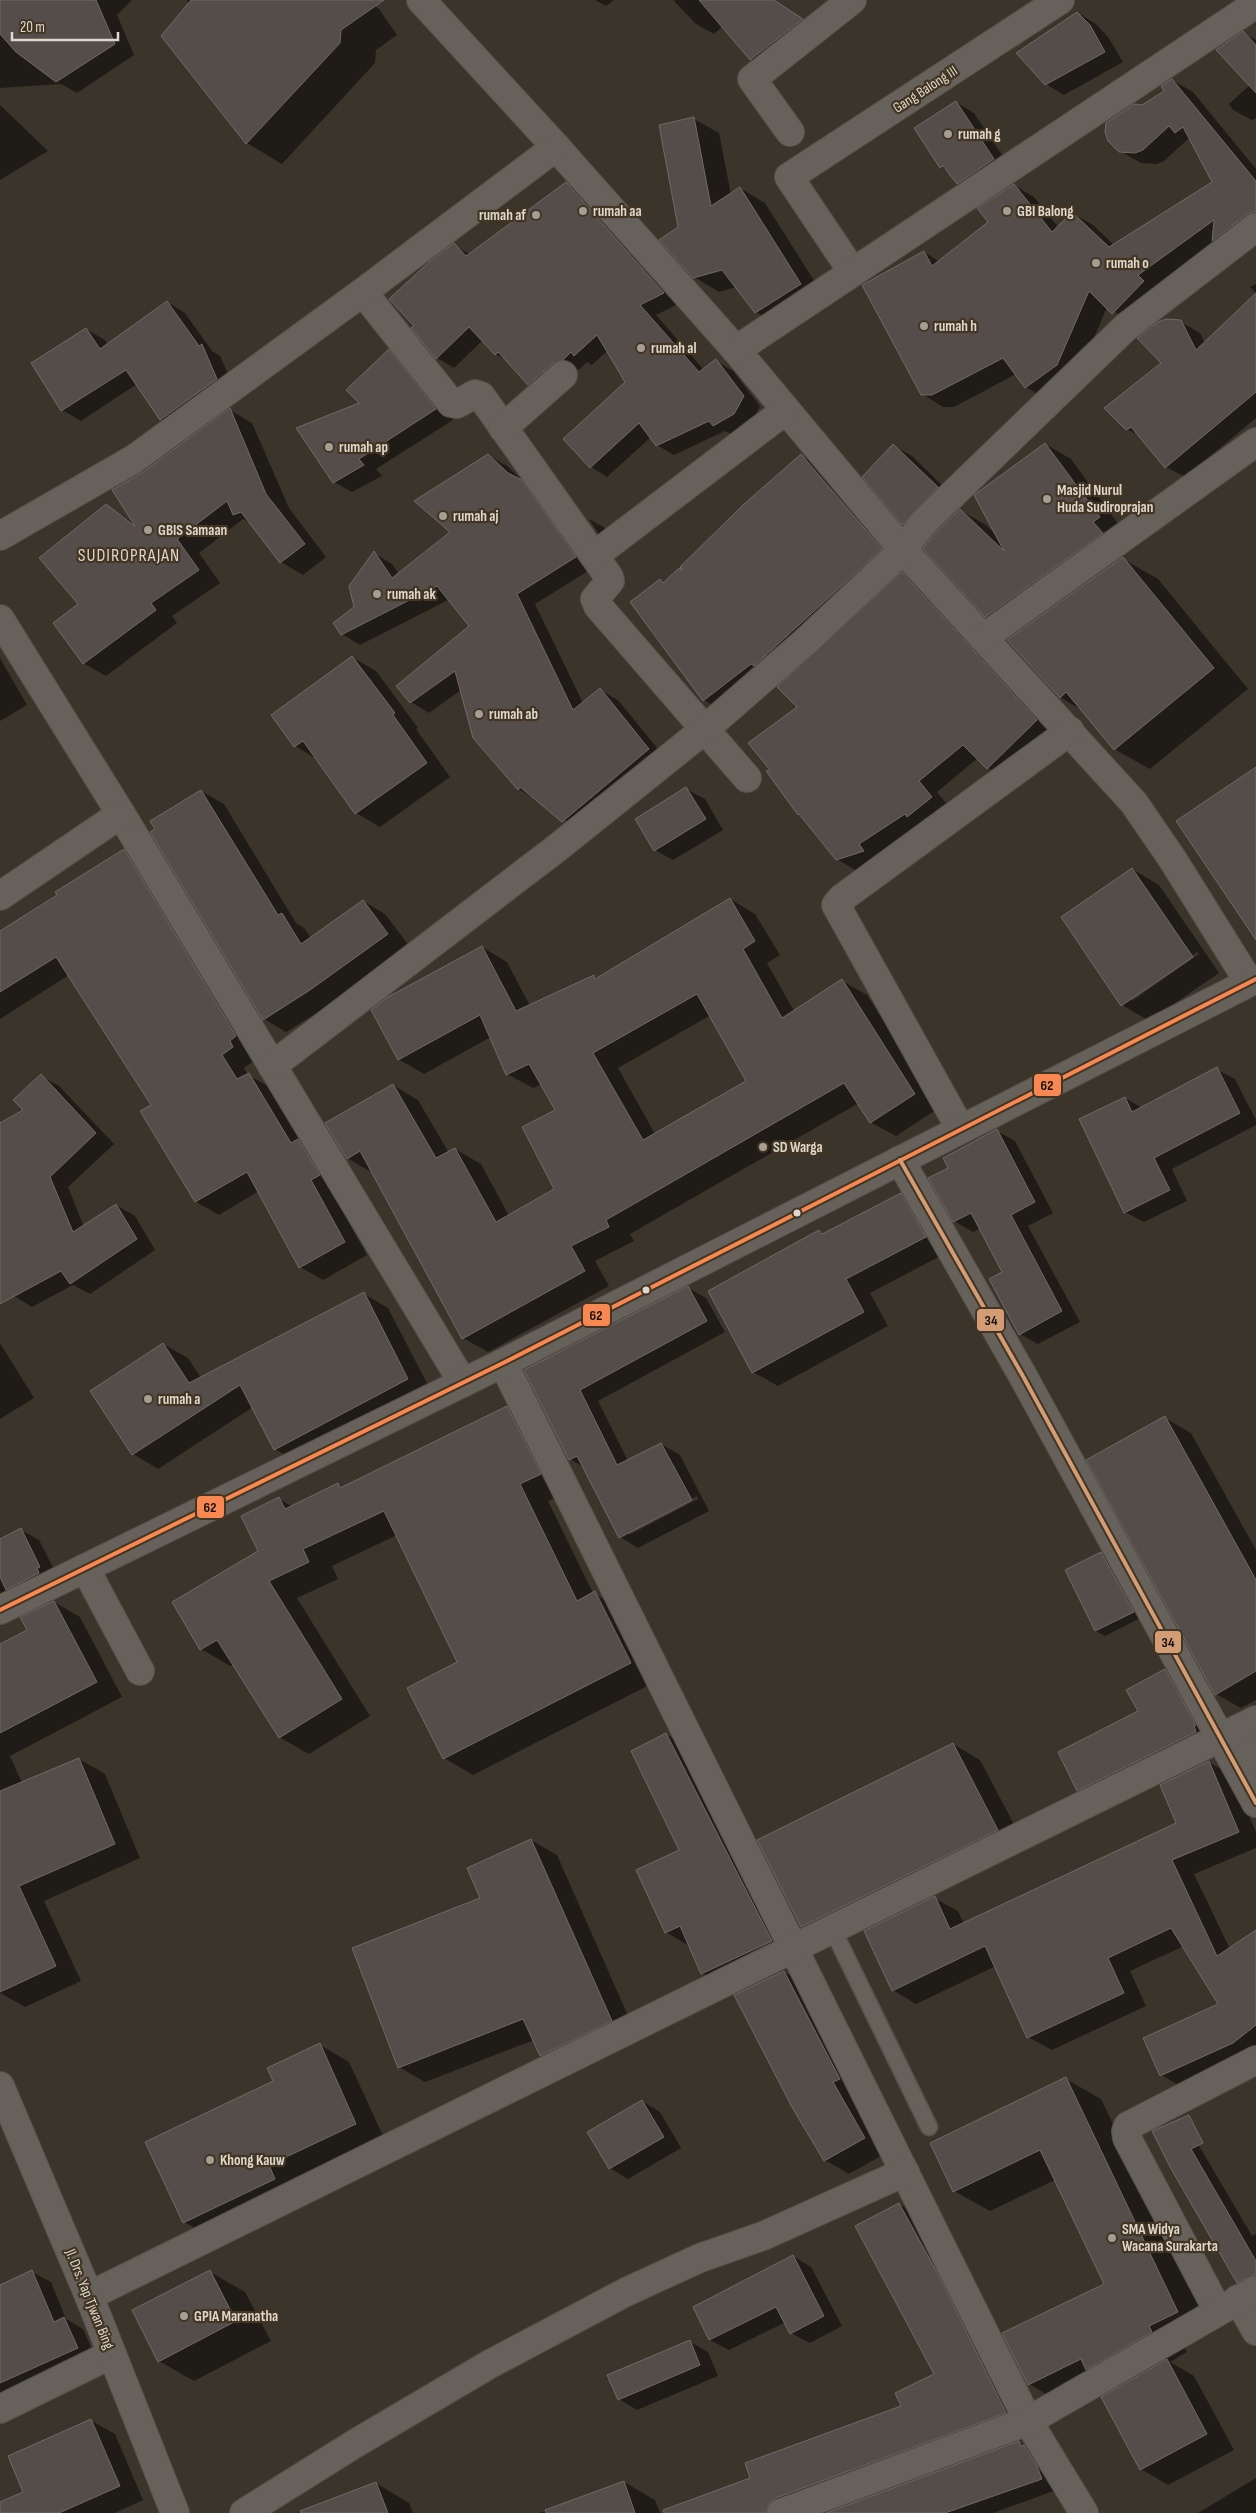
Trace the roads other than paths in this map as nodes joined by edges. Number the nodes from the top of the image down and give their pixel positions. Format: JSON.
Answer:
{"nodes":[{"id":1,"x":852,"y":0,"type":"edge"},
{"id":2,"x":1060,"y":0,"type":"edge"},
{"id":3,"x":430,"y":3,"type":"edge"},
{"id":4,"x":1256,"y":4,"type":"edge"},
{"id":5,"x":790,"y":132,"type":"dead end"},
{"id":6,"x":556,"y":147,"type":"junction"},
{"id":7,"x":1256,"y":227,"type":"edge"},
{"id":8,"x":852,"y":271,"type":"junction"},
{"id":9,"x":363,"y":292,"type":"junction"},
{"id":10,"x":736,"y":350,"type":"junction"},
{"id":11,"x":563,"y":375,"type":"dead end"},
{"id":12,"x":786,"y":410,"type":"junction"},
{"id":13,"x":503,"y":428,"type":"junction"},
{"id":14,"x":1256,"y":442,"type":"edge"},
{"id":15,"x":0,"y":536,"type":"edge"},
{"id":16,"x":903,"y":550,"type":"junction"},
{"id":17,"x":595,"y":555,"type":"junction"},
{"id":18,"x":0,"y":618,"type":"edge"},
{"id":19,"x":983,"y":638,"type":"junction"},
{"id":20,"x":704,"y":730,"type":"junction"},
{"id":21,"x":1070,"y":731,"type":"junction"},
{"id":22,"x":747,"y":778,"type":"dead end"},
{"id":23,"x":121,"y":814,"type":"junction"},
{"id":24,"x":0,"y":896,"type":"edge"},
{"id":25,"x":1253,"y":980,"type":"edge"},
{"id":26,"x":272,"y":1066,"type":"junction"},
{"id":27,"x":960,"y":1128,"type":"junction"},
{"id":28,"x":900,"y":1160,"type":"junction"},
{"id":29,"x":504,"y":1363,"type":"junction"},
{"id":30,"x":463,"y":1383,"type":"junction"},
{"id":31,"x":85,"y":1568,"type":"junction"},
{"id":32,"x":2,"y":1604,"type":"edge"},
{"id":33,"x":140,"y":1671,"type":"dead end"},
{"id":34,"x":1238,"y":1730,"type":"edge"},
{"id":35,"x":1256,"y":1760,"type":"edge"},
{"id":36,"x":1256,"y":1803,"type":"edge"},
{"id":37,"x":833,"y":1930,"type":"junction"},
{"id":38,"x":794,"y":1949,"type":"junction"},
{"id":39,"x":1256,"y":2060,"type":"edge"},
{"id":40,"x":2,"y":2098,"type":"edge"},
{"id":41,"x":929,"y":2127,"type":"dead end"},
{"id":42,"x":905,"y":2172,"type":"junction"},
{"id":43,"x":90,"y":2296,"type":"junction"},
{"id":44,"x":1237,"y":2300,"type":"edge"},
{"id":45,"x":1256,"y":2331,"type":"edge"},
{"id":46,"x":112,"y":2354,"type":"junction"},
{"id":47,"x":0,"y":2409,"type":"edge"},
{"id":48,"x":1028,"y":2421,"type":"junction"},
{"id":49,"x":175,"y":2513,"type":"edge"},
{"id":50,"x":244,"y":2513,"type":"edge"},
{"id":51,"x":781,"y":2513,"type":"edge"},
{"id":52,"x":1084,"y":2513,"type":"edge"}],
"edges":[{"from":1,"to":5,"type":"street"},
{"from":2,"to":8,"type":"street","name":"Gang Balong III"},
{"from":3,"to":6,"type":"street"},
{"from":4,"to":8,"type":"street"},
{"from":6,"to":9,"type":"street"},
{"from":6,"to":10,"type":"street"},
{"from":7,"to":16,"type":"street"},
{"from":8,"to":10,"type":"street"},
{"from":9,"to":13,"type":"street"},
{"from":9,"to":15,"type":"street"},
{"from":10,"to":12,"type":"street"},
{"from":11,"to":13,"type":"street"},
{"from":12,"to":16,"type":"street"},
{"from":12,"to":17,"type":"street"},
{"from":13,"to":17,"type":"street"},
{"from":14,"to":19,"type":"street"},
{"from":16,"to":19,"type":"street"},
{"from":16,"to":20,"type":"street"},
{"from":17,"to":20,"type":"street"},
{"from":18,"to":23,"type":"street"},
{"from":19,"to":21,"type":"street"},
{"from":20,"to":22,"type":"street"},
{"from":20,"to":26,"type":"street"},
{"from":21,"to":25,"type":"street"},
{"from":21,"to":27,"type":"street"},
{"from":23,"to":24,"type":"street"},
{"from":23,"to":26,"type":"street"},
{"from":25,"to":27,"type":"street"},
{"from":26,"to":30,"type":"street"},
{"from":27,"to":28,"type":"street"},
{"from":28,"to":29,"type":"street"},
{"from":28,"to":34,"type":"street"},
{"from":29,"to":30,"type":"street"},
{"from":29,"to":38,"type":"street"},
{"from":30,"to":31,"type":"street"},
{"from":31,"to":32,"type":"street"},
{"from":31,"to":33,"type":"street"},
{"from":34,"to":35,"type":"street"},
{"from":34,"to":36,"type":"street"},
{"from":34,"to":37,"type":"street"},
{"from":37,"to":38,"type":"street"},
{"from":37,"to":41,"type":"lane"},
{"from":38,"to":42,"type":"street"},
{"from":38,"to":43,"type":"street"},
{"from":39,"to":44,"type":"street"},
{"from":40,"to":43,"type":"street","name":"Jl. Drs. Yap Tjwan Bing"},
{"from":42,"to":48,"type":"street"},
{"from":42,"to":50,"type":"street"},
{"from":43,"to":46,"type":"street","name":"Jl. Drs. Yap Tjwan Bing"},
{"from":44,"to":45,"type":"street"},
{"from":44,"to":48,"type":"street"},
{"from":46,"to":47,"type":"street"},
{"from":46,"to":49,"type":"street","name":"Jl. Drs. Yap Tjwan Bing"},
{"from":48,"to":51,"type":"street"},
{"from":48,"to":52,"type":"street"}]}
